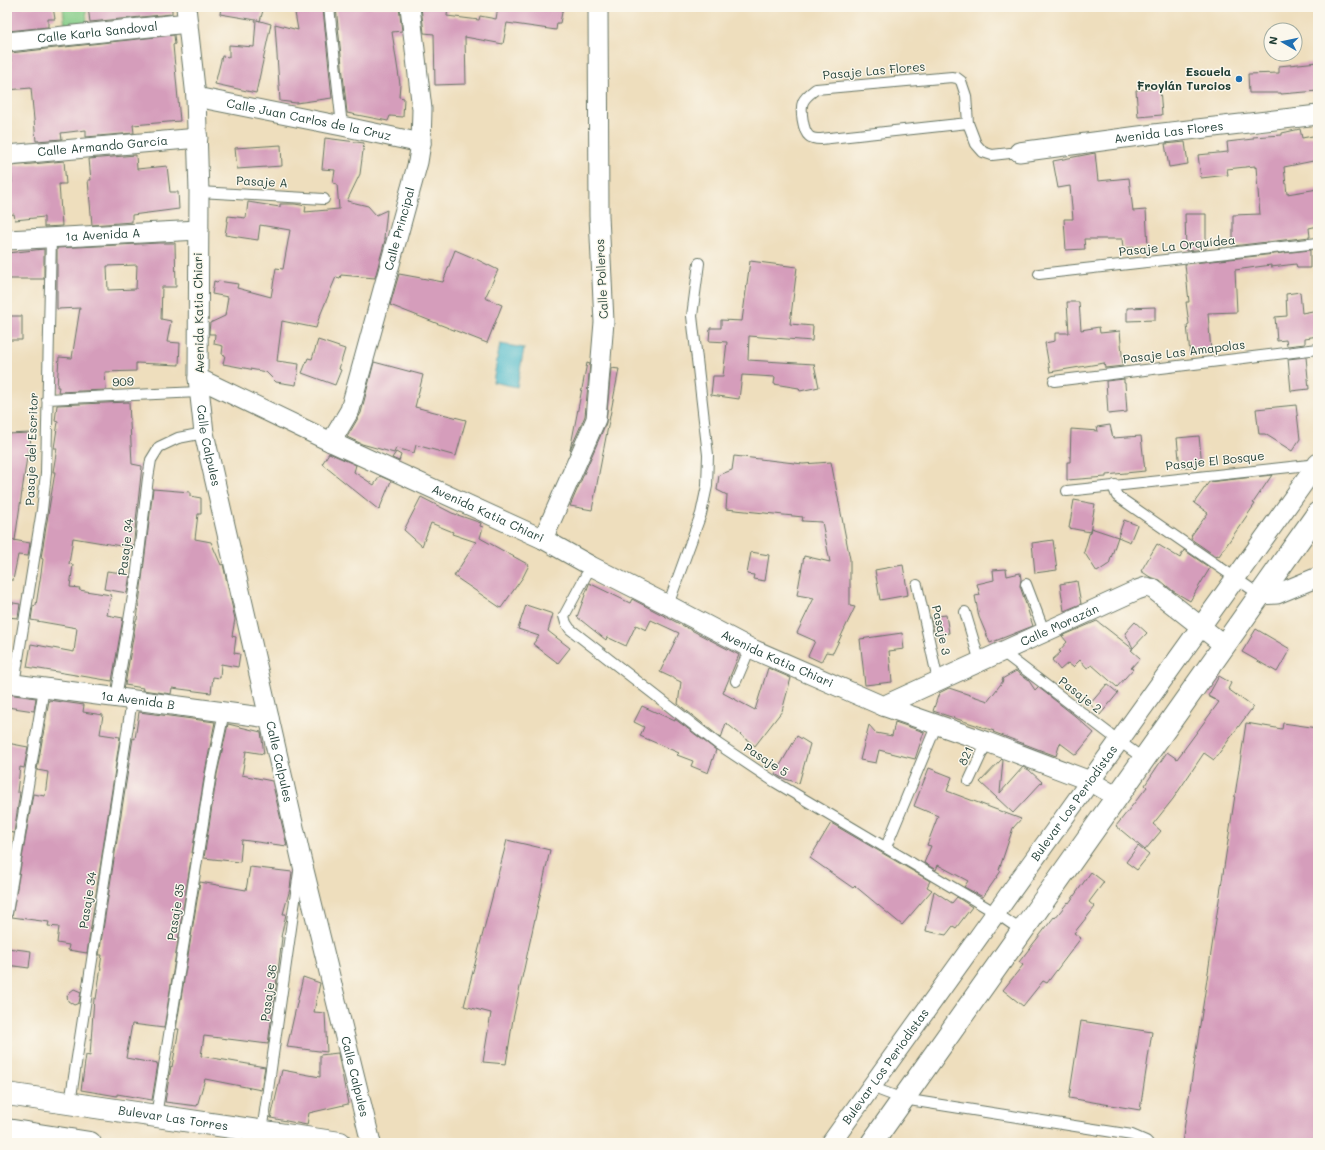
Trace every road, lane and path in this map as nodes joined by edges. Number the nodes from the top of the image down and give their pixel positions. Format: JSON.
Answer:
{"nodes":[{"id":1,"x":329,"y":7,"type":"edge"},
{"id":2,"x":410,"y":7,"type":"edge"},
{"id":3,"x":598,"y":7,"type":"edge"},
{"id":4,"x":187,"y":15,"type":"edge"},
{"id":5,"x":7,"y":42,"type":"edge"},
{"id":6,"x":196,"y":97,"type":"junction"},
{"id":7,"x":1318,"y":115,"type":"edge"},
{"id":8,"x":968,"y":122,"type":"junction"},
{"id":9,"x":342,"y":126,"type":"junction"},
{"id":10,"x":198,"y":138,"type":"junction"},
{"id":11,"x":421,"y":143,"type":"junction"},
{"id":12,"x":1019,"y":152,"type":"joint"},
{"id":13,"x":7,"y":155,"type":"edge"},
{"id":14,"x":199,"y":192,"type":"junction"},
{"id":15,"x":324,"y":199,"type":"dead end"},
{"id":16,"x":198,"y":230,"type":"junction"},
{"id":17,"x":51,"y":237,"type":"junction"},
{"id":18,"x":7,"y":240,"type":"edge"},
{"id":19,"x":1318,"y":243,"type":"edge"},
{"id":20,"x":699,"y":263,"type":"dead end"},
{"id":21,"x":1039,"y":274,"type":"dead end"},
{"id":22,"x":1318,"y":349,"type":"edge"},
{"id":23,"x":1054,"y":381,"type":"dead end"},
{"id":24,"x":199,"y":385,"type":"junction"},
{"id":25,"x":47,"y":399,"type":"junction"},
{"id":26,"x":204,"y":433,"type":"junction"},
{"id":27,"x":331,"y":442,"type":"junction"},
{"id":28,"x":1318,"y":463,"type":"edge"},
{"id":29,"x":1115,"y":485,"type":"junction"},
{"id":30,"x":1067,"y":491,"type":"dead end"},
{"id":31,"x":1318,"y":513,"type":"edge"},
{"id":32,"x":543,"y":539,"type":"junction"},
{"id":33,"x":591,"y":566,"type":"junction"},
{"id":34,"x":1318,"y":576,"type":"edge"},
{"id":35,"x":1235,"y":578,"type":"junction"},
{"id":36,"x":1026,"y":584,"type":"dead end"},
{"id":37,"x":918,"y":585,"type":"dead end"},
{"id":38,"x":1260,"y":595,"type":"junction"},
{"id":39,"x":668,"y":604,"type":"junction"},
{"id":40,"x":965,"y":612,"type":"dead end"},
{"id":41,"x":1201,"y":626,"type":"junction"},
{"id":42,"x":1044,"y":631,"type":"junction"},
{"id":43,"x":1224,"y":645,"type":"junction"},
{"id":44,"x":750,"y":648,"type":"junction"},
{"id":45,"x":1001,"y":651,"type":"junction"},
{"id":46,"x":980,"y":662,"type":"junction"},
{"id":47,"x":736,"y":681,"type":"dead end"},
{"id":48,"x":938,"y":681,"type":"junction"},
{"id":49,"x":11,"y":684,"type":"edge"},
{"id":50,"x":44,"y":688,"type":"junction"},
{"id":51,"x":124,"y":699,"type":"junction"},
{"id":52,"x":884,"y":706,"type":"junction"},
{"id":53,"x":224,"y":712,"type":"junction"},
{"id":54,"x":269,"y":718,"type":"junction"},
{"id":55,"x":937,"y":724,"type":"junction"},
{"id":56,"x":1119,"y":741,"type":"junction"},
{"id":57,"x":987,"y":742,"type":"junction"},
{"id":58,"x":1144,"y":759,"type":"junction"},
{"id":59,"x":969,"y":781,"type":"dead end"},
{"id":60,"x":1090,"y":781,"type":"junction"},
{"id":61,"x":1117,"y":797,"type":"junction"},
{"id":62,"x":886,"y":847,"type":"junction"},
{"id":63,"x":301,"y":858,"type":"junction"},
{"id":64,"x":7,"y":913,"type":"edge"},
{"id":65,"x":996,"y":913,"type":"junction"},
{"id":66,"x":1022,"y":931,"type":"junction"},
{"id":67,"x":871,"y":1087,"type":"junction"},
{"id":68,"x":7,"y":1094,"type":"edge"},
{"id":69,"x":903,"y":1099,"type":"junction"},
{"id":70,"x":70,"y":1103,"type":"junction"},
{"id":71,"x":156,"y":1116,"type":"junction"},
{"id":72,"x":7,"y":1130,"type":"edge"},
{"id":73,"x":262,"y":1132,"type":"junction"},
{"id":74,"x":90,"y":1143,"type":"edge"},
{"id":75,"x":340,"y":1143,"type":"edge"},
{"id":76,"x":371,"y":1143,"type":"edge"},
{"id":77,"x":831,"y":1143,"type":"edge"},
{"id":78,"x":872,"y":1143,"type":"edge"},
{"id":79,"x":1148,"y":1143,"type":"edge"}],
"edges":[{"from":1,"to":9,"type":"lane"},
{"from":2,"to":11,"type":"street","name":"Calle Principal"},
{"from":3,"to":32,"type":"street","name":"Calle Polleros"},
{"from":4,"to":5,"type":"street","name":"Calle Karla Sandoval"},
{"from":4,"to":6,"type":"street","name":"Avenida Katia Chiari"},
{"from":6,"to":9,"type":"street","name":"Calle Juan Carlos de la Cruz"},
{"from":6,"to":10,"type":"street","name":"Avenida Katia Chiari"},
{"from":7,"to":12,"type":"street","name":"Avenida Las Flores"},
{"from":8,"to":8,"type":"lane","name":"Pasaje Las Flores"},
{"from":8,"to":12,"type":"lane","name":"Pasaje Las Flores"},
{"from":9,"to":11,"type":"street","name":"Calle Juan Carlos de la Cruz"},
{"from":10,"to":13,"type":"street","name":"Calle Armando García"},
{"from":10,"to":14,"type":"street","name":"Avenida Katia Chiari"},
{"from":11,"to":27,"type":"street","name":"Calle Principal"},
{"from":14,"to":15,"type":"lane","name":"Pasaje A"},
{"from":14,"to":16,"type":"street","name":"Avenida Katia Chiari"},
{"from":16,"to":17,"type":"street","name":"1a Avenida A"},
{"from":16,"to":24,"type":"street","name":"Avenida Katia Chiari"},
{"from":17,"to":18,"type":"street","name":"1a Avenida A"},
{"from":17,"to":25,"type":"lane","name":"Pasaje del Escritor"},
{"from":19,"to":21,"type":"lane","name":"Pasaje La Orquídea"},
{"from":20,"to":39,"type":"lane"},
{"from":22,"to":23,"type":"lane","name":"Pasaje Las Amapolas"},
{"from":24,"to":25,"type":"lane","name":"909"},
{"from":24,"to":26,"type":"street","name":"Calle Calpules"},
{"from":24,"to":27,"type":"street","name":"Avenida Katia Chiari"},
{"from":25,"to":49,"type":"lane","name":"Pasaje del Escritor"},
{"from":26,"to":51,"type":"lane","name":"Pasaje 34"},
{"from":26,"to":54,"type":"street","name":"Calle Calpules"},
{"from":27,"to":32,"type":"street","name":"Avenida Katia Chiari"},
{"from":28,"to":29,"type":"lane","name":"Pasaje El Bosque"},
{"from":28,"to":35,"type":"street","name":"Bulevar Los Periodistas"},
{"from":29,"to":30,"type":"lane","name":"Pasaje El Bosque"},
{"from":29,"to":35,"type":"lane"},
{"from":31,"to":38,"type":"street"},
{"from":32,"to":33,"type":"street","name":"Avenida Katia Chiari"},
{"from":33,"to":39,"type":"street","name":"Avenida Katia Chiari"},
{"from":33,"to":62,"type":"lane","name":"Pasaje 5"},
{"from":34,"to":38,"type":"street"},
{"from":35,"to":38,"type":"lane"},
{"from":35,"to":41,"type":"street","name":"Bulevar Los Periodistas"},
{"from":36,"to":42,"type":"lane"},
{"from":37,"to":48,"type":"lane","name":"Pasaje 3"},
{"from":38,"to":43,"type":"street"},
{"from":39,"to":44,"type":"street","name":"Avenida Katia Chiari"},
{"from":40,"to":46,"type":"lane"},
{"from":41,"to":42,"type":"street","name":"Calle Morazán"},
{"from":41,"to":43,"type":"street","name":"Calle Morazán"},
{"from":41,"to":56,"type":"street","name":"Bulevar Los Periodistas"},
{"from":42,"to":45,"type":"street","name":"Calle Morazán"},
{"from":43,"to":58,"type":"street"},
{"from":44,"to":47,"type":"lane"},
{"from":44,"to":52,"type":"street","name":"Avenida Katia Chiari"},
{"from":45,"to":46,"type":"street","name":"Calle Morazán"},
{"from":45,"to":56,"type":"lane","name":"Pasaje 2"},
{"from":46,"to":48,"type":"street","name":"Calle Morazán"},
{"from":48,"to":52,"type":"street","name":"Calle Morazán"},
{"from":49,"to":50,"type":"street","name":"1a Avenida B"},
{"from":50,"to":51,"type":"street","name":"1a Avenida B"},
{"from":50,"to":64,"type":"lane"},
{"from":51,"to":53,"type":"street","name":"1a Avenida B"},
{"from":51,"to":70,"type":"lane","name":"Pasaje 34"},
{"from":52,"to":55,"type":"street","name":"Avenida Katia Chiari"},
{"from":53,"to":54,"type":"street","name":"1a Avenida B"},
{"from":53,"to":71,"type":"lane","name":"Pasaje 35"},
{"from":54,"to":63,"type":"street","name":"Calle Calpules"},
{"from":55,"to":57,"type":"street","name":"Avenida Katia Chiari"},
{"from":55,"to":62,"type":"lane"},
{"from":56,"to":58,"type":"lane","name":"Pasaje 2"},
{"from":56,"to":60,"type":"street","name":"Bulevar Los Periodistas"},
{"from":57,"to":59,"type":"lane","name":"821"},
{"from":57,"to":60,"type":"street","name":"Avenida Katia Chiari"},
{"from":58,"to":61,"type":"street"},
{"from":60,"to":61,"type":"street","name":"Avenida Katia Chiari"},
{"from":60,"to":65,"type":"street","name":"Bulevar Los Periodistas"},
{"from":61,"to":66,"type":"street"},
{"from":62,"to":65,"type":"lane","name":"Pasaje 5"},
{"from":63,"to":73,"type":"lane","name":"Pasaje 36"},
{"from":63,"to":76,"type":"street","name":"Calle Calpules"},
{"from":65,"to":66,"type":"lane","name":"Pasaje 5"},
{"from":65,"to":67,"type":"street","name":"Bulevar Los Periodistas"},
{"from":66,"to":69,"type":"street"},
{"from":67,"to":69,"type":"lane"},
{"from":67,"to":77,"type":"street","name":"Bulevar Los Periodistas"},
{"from":68,"to":70,"type":"street","name":"Bulevar Las Torres"},
{"from":69,"to":78,"type":"street"},
{"from":69,"to":79,"type":"lane"},
{"from":70,"to":71,"type":"street","name":"Bulevar Las Torres"},
{"from":71,"to":73,"type":"street","name":"Bulevar Las Torres"},
{"from":72,"to":74,"type":"street"},
{"from":73,"to":75,"type":"street","name":"Bulevar Las Torres"}]}
